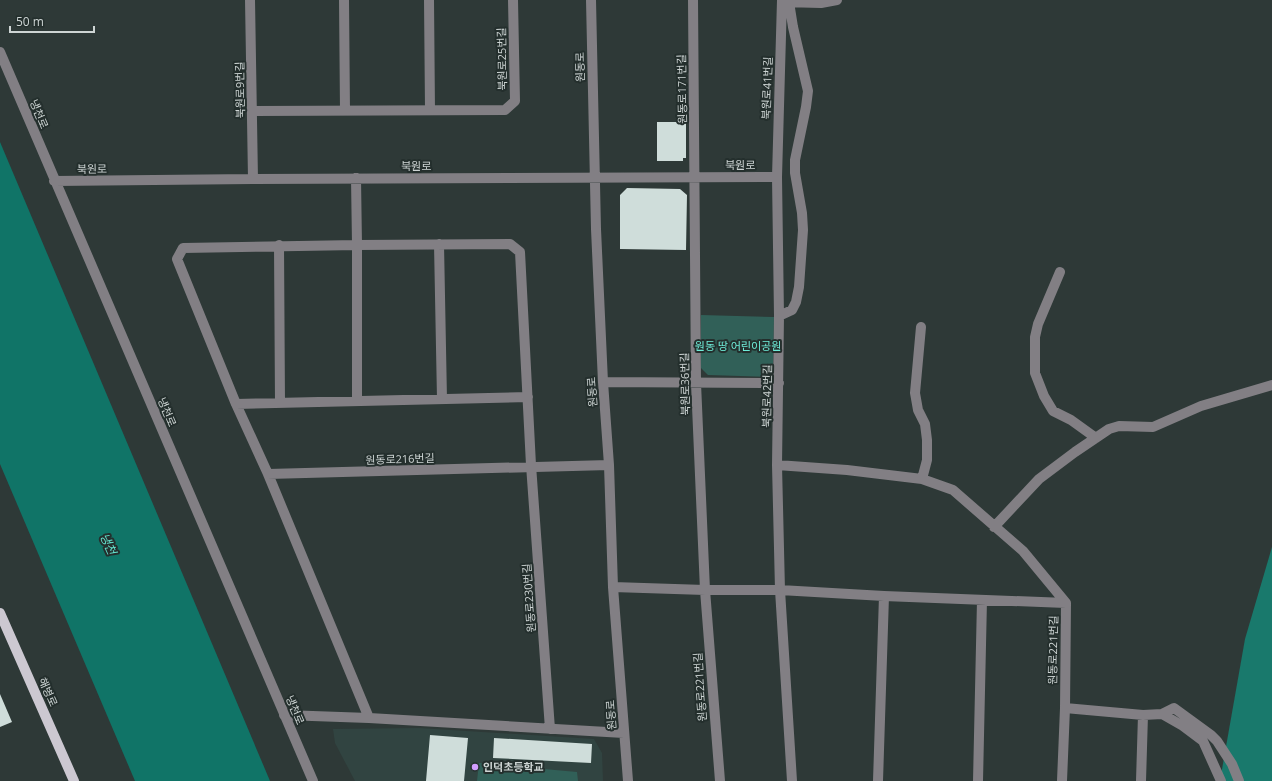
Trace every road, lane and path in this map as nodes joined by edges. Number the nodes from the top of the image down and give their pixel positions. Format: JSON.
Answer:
{"nodes":[{"id":1,"x":250,"y":0,"type":"edge"},
{"id":2,"x":344,"y":0,"type":"edge"},
{"id":3,"x":429,"y":0,"type":"edge"},
{"id":4,"x":513,"y":0,"type":"edge"},
{"id":5,"x":591,"y":0,"type":"edge"},
{"id":6,"x":693,"y":0,"type":"edge"},
{"id":7,"x":837,"y":0,"type":"edge"},
{"id":8,"x":784,"y":1,"type":"edge"},
{"id":9,"x":0,"y":52,"type":"edge"},
{"id":10,"x":430,"y":110,"type":"junction"},
{"id":11,"x":252,"y":111,"type":"junction"},
{"id":12,"x":345,"y":111,"type":"junction"},
{"id":13,"x":777,"y":177,"type":"junction"},
{"id":14,"x":356,"y":178,"type":"junction"},
{"id":15,"x":595,"y":178,"type":"junction"},
{"id":16,"x":694,"y":178,"type":"junction"},
{"id":17,"x":253,"y":179,"type":"junction"},
{"id":18,"x":54,"y":181,"type":"junction"},
{"id":19,"x":439,"y":244,"type":"junction"},
{"id":20,"x":279,"y":245,"type":"junction"},
{"id":21,"x":357,"y":245,"type":"junction"},
{"id":22,"x":1060,"y":272,"type":"dead end"},
{"id":23,"x":779,"y":316,"type":"junction"},
{"id":24,"x":921,"y":327,"type":"dead end"},
{"id":25,"x":603,"y":382,"type":"junction"},
{"id":26,"x":696,"y":383,"type":"junction"},
{"id":27,"x":779,"y":383,"type":"junction"},
{"id":28,"x":1272,"y":385,"type":"edge"},
{"id":29,"x":528,"y":397,"type":"junction"},
{"id":30,"x":442,"y":399,"type":"junction"},
{"id":31,"x":358,"y":401,"type":"junction"},
{"id":32,"x":280,"y":403,"type":"junction"},
{"id":33,"x":236,"y":404,"type":"junction"},
{"id":34,"x":1096,"y":438,"type":"junction"},
{"id":35,"x":609,"y":465,"type":"junction"},
{"id":36,"x":777,"y":465,"type":"junction"},
{"id":37,"x":531,"y":466,"type":"junction"},
{"id":38,"x":268,"y":474,"type":"junction"},
{"id":39,"x":922,"y":479,"type":"junction"},
{"id":40,"x":994,"y":527,"type":"junction"},
{"id":41,"x":613,"y":588,"type":"junction"},
{"id":42,"x":705,"y":590,"type":"junction"},
{"id":43,"x":780,"y":590,"type":"junction"},
{"id":44,"x":884,"y":596,"type":"junction"},
{"id":45,"x":982,"y":600,"type":"junction"},
{"id":46,"x":1066,"y":603,"type":"junction"},
{"id":47,"x":0,"y":613,"type":"edge"},
{"id":48,"x":1064,"y":708,"type":"junction"},
{"id":49,"x":1162,"y":714,"type":"junction"},
{"id":50,"x":284,"y":715,"type":"junction"},
{"id":51,"x":1143,"y":715,"type":"junction"},
{"id":52,"x":369,"y":718,"type":"junction"},
{"id":53,"x":550,"y":729,"type":"junction"},
{"id":54,"x":624,"y":733,"type":"junction"},
{"id":55,"x":74,"y":781,"type":"edge"},
{"id":56,"x":313,"y":781,"type":"edge"},
{"id":57,"x":628,"y":781,"type":"edge"},
{"id":58,"x":720,"y":781,"type":"edge"},
{"id":59,"x":792,"y":781,"type":"edge"},
{"id":60,"x":878,"y":781,"type":"edge"},
{"id":61,"x":978,"y":781,"type":"edge"},
{"id":62,"x":1062,"y":781,"type":"edge"},
{"id":63,"x":1141,"y":781,"type":"edge"},
{"id":64,"x":1221,"y":781,"type":"edge"},
{"id":65,"x":1239,"y":781,"type":"edge"}],
"edges":[{"from":1,"to":11,"type":"street","name":"북원로9번길"},
{"from":2,"to":12,"type":"street"},
{"from":3,"to":10,"type":"street"},
{"from":4,"to":10,"type":"street","name":"북원로25번길"},
{"from":5,"to":15,"type":"street","name":"원동로"},
{"from":6,"to":16,"type":"street","name":"원동로171번길"},
{"from":7,"to":8,"type":"street"},
{"from":8,"to":13,"type":"street","name":"북원로41번길"},
{"from":8,"to":23,"type":"street"},
{"from":9,"to":18,"type":"street","name":"냉천로"},
{"from":10,"to":12,"type":"street","name":"북원로25번길"},
{"from":11,"to":12,"type":"street","name":"북원로25번길"},
{"from":11,"to":17,"type":"street","name":"북원로9번길"},
{"from":13,"to":16,"type":"street","name":"북원로"},
{"from":13,"to":23,"type":"street","name":"북원로42번길"},
{"from":14,"to":15,"type":"street","name":"북원로"},
{"from":14,"to":17,"type":"street","name":"북원로"},
{"from":14,"to":21,"type":"street"},
{"from":15,"to":16,"type":"street","name":"북원로"},
{"from":15,"to":25,"type":"street","name":"원동로"},
{"from":16,"to":26,"type":"street","name":"북원로36번길"},
{"from":17,"to":18,"type":"street","name":"북원로"},
{"from":18,"to":50,"type":"street","name":"냉천로"},
{"from":19,"to":21,"type":"street"},
{"from":19,"to":29,"type":"street"},
{"from":19,"to":30,"type":"street"},
{"from":20,"to":21,"type":"street"},
{"from":20,"to":32,"type":"street"},
{"from":20,"to":33,"type":"street"},
{"from":21,"to":31,"type":"street"},
{"from":22,"to":34,"type":"street"},
{"from":23,"to":27,"type":"street","name":"북원로42번길"},
{"from":24,"to":39,"type":"street"},
{"from":25,"to":26,"type":"street"},
{"from":25,"to":35,"type":"street","name":"원동로"},
{"from":26,"to":27,"type":"street"},
{"from":26,"to":42,"type":"street","name":"북원로36번길"},
{"from":27,"to":36,"type":"street","name":"북원로42번길"},
{"from":28,"to":34,"type":"street"},
{"from":29,"to":30,"type":"street"},
{"from":29,"to":37,"type":"street"},
{"from":30,"to":31,"type":"street"},
{"from":31,"to":32,"type":"street"},
{"from":32,"to":33,"type":"street"},
{"from":33,"to":38,"type":"street"},
{"from":34,"to":40,"type":"street"},
{"from":35,"to":37,"type":"street","name":"원동로216번길"},
{"from":35,"to":41,"type":"street","name":"원동로"},
{"from":36,"to":39,"type":"street"},
{"from":36,"to":43,"type":"street","name":"북원로42번길"},
{"from":37,"to":38,"type":"street","name":"원동로216번길"},
{"from":37,"to":53,"type":"street","name":"원동로230번길"},
{"from":38,"to":52,"type":"street"},
{"from":39,"to":40,"type":"street"},
{"from":40,"to":46,"type":"street"},
{"from":41,"to":42,"type":"street","name":"원동로221번길"},
{"from":41,"to":54,"type":"street","name":"원동로"},
{"from":42,"to":43,"type":"street","name":"원동로221번길"},
{"from":42,"to":58,"type":"street","name":"원동로221번길"},
{"from":43,"to":44,"type":"street","name":"원동로221번길"},
{"from":43,"to":59,"type":"street"},
{"from":44,"to":45,"type":"street","name":"원동로221번길"},
{"from":44,"to":60,"type":"street"},
{"from":45,"to":46,"type":"street","name":"원동로221번길"},
{"from":45,"to":61,"type":"street"},
{"from":46,"to":48,"type":"street","name":"원동로221번길"},
{"from":47,"to":55,"type":"main road","name":"해병로"},
{"from":48,"to":51,"type":"street"},
{"from":48,"to":62,"type":"street","name":"원동로221번길"},
{"from":49,"to":51,"type":"street"},
{"from":49,"to":64,"type":"street"},
{"from":49,"to":65,"type":"street"},
{"from":50,"to":52,"type":"street"},
{"from":50,"to":56,"type":"street","name":"냉천로"},
{"from":51,"to":63,"type":"street"},
{"from":52,"to":53,"type":"street"},
{"from":53,"to":54,"type":"street"},
{"from":54,"to":57,"type":"street","name":"원동로"}]}
